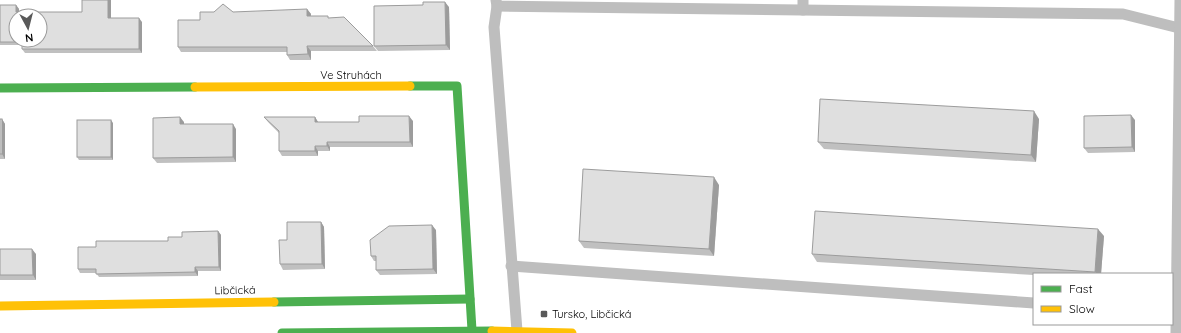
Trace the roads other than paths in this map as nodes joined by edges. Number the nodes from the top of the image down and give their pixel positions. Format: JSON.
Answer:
{"nodes":[{"id":1,"x":1180,"y":0,"type":"edge"},
{"id":2,"x":496,"y":3,"type":"edge"},
{"id":3,"x":803,"y":5,"type":"edge"},
{"id":4,"x":1179,"y":28,"type":"junction"},
{"id":5,"x":1180,"y":74,"type":"edge"},
{"id":6,"x":0,"y":88,"type":"edge"},
{"id":7,"x":511,"y":266,"type":"junction"},
{"id":8,"x":470,"y":299,"type":"junction"},
{"id":9,"x":1033,"y":303,"type":"edge"},
{"id":10,"x":0,"y":306,"type":"edge"},
{"id":11,"x":1174,"y":313,"type":"edge"},
{"id":12,"x":472,"y":330,"type":"junction"},
{"id":13,"x":517,"y":331,"type":"junction"},
{"id":14,"x":282,"y":333,"type":"edge"},
{"id":15,"x":572,"y":333,"type":"edge"},
{"id":16,"x":1176,"y":333,"type":"edge"}],
"edges":[{"from":1,"to":4,"type":"lane"},
{"from":2,"to":3,"type":"lane"},
{"from":2,"to":7,"type":"lane"},
{"from":3,"to":4,"type":"lane"},
{"from":4,"to":5,"type":"lane"},
{"from":5,"to":11,"type":"lane"},
{"from":6,"to":8,"type":"street","name":"Ve Struhách"},
{"from":7,"to":9,"type":"lane"},
{"from":7,"to":13,"type":"lane"},
{"from":8,"to":10,"type":"street","name":"Libčická"},
{"from":8,"to":12,"type":"street","name":"Ve Struhách"},
{"from":11,"to":16,"type":"lane"},
{"from":12,"to":13,"type":"street"},
{"from":12,"to":14,"type":"street"},
{"from":13,"to":15,"type":"street"}]}
